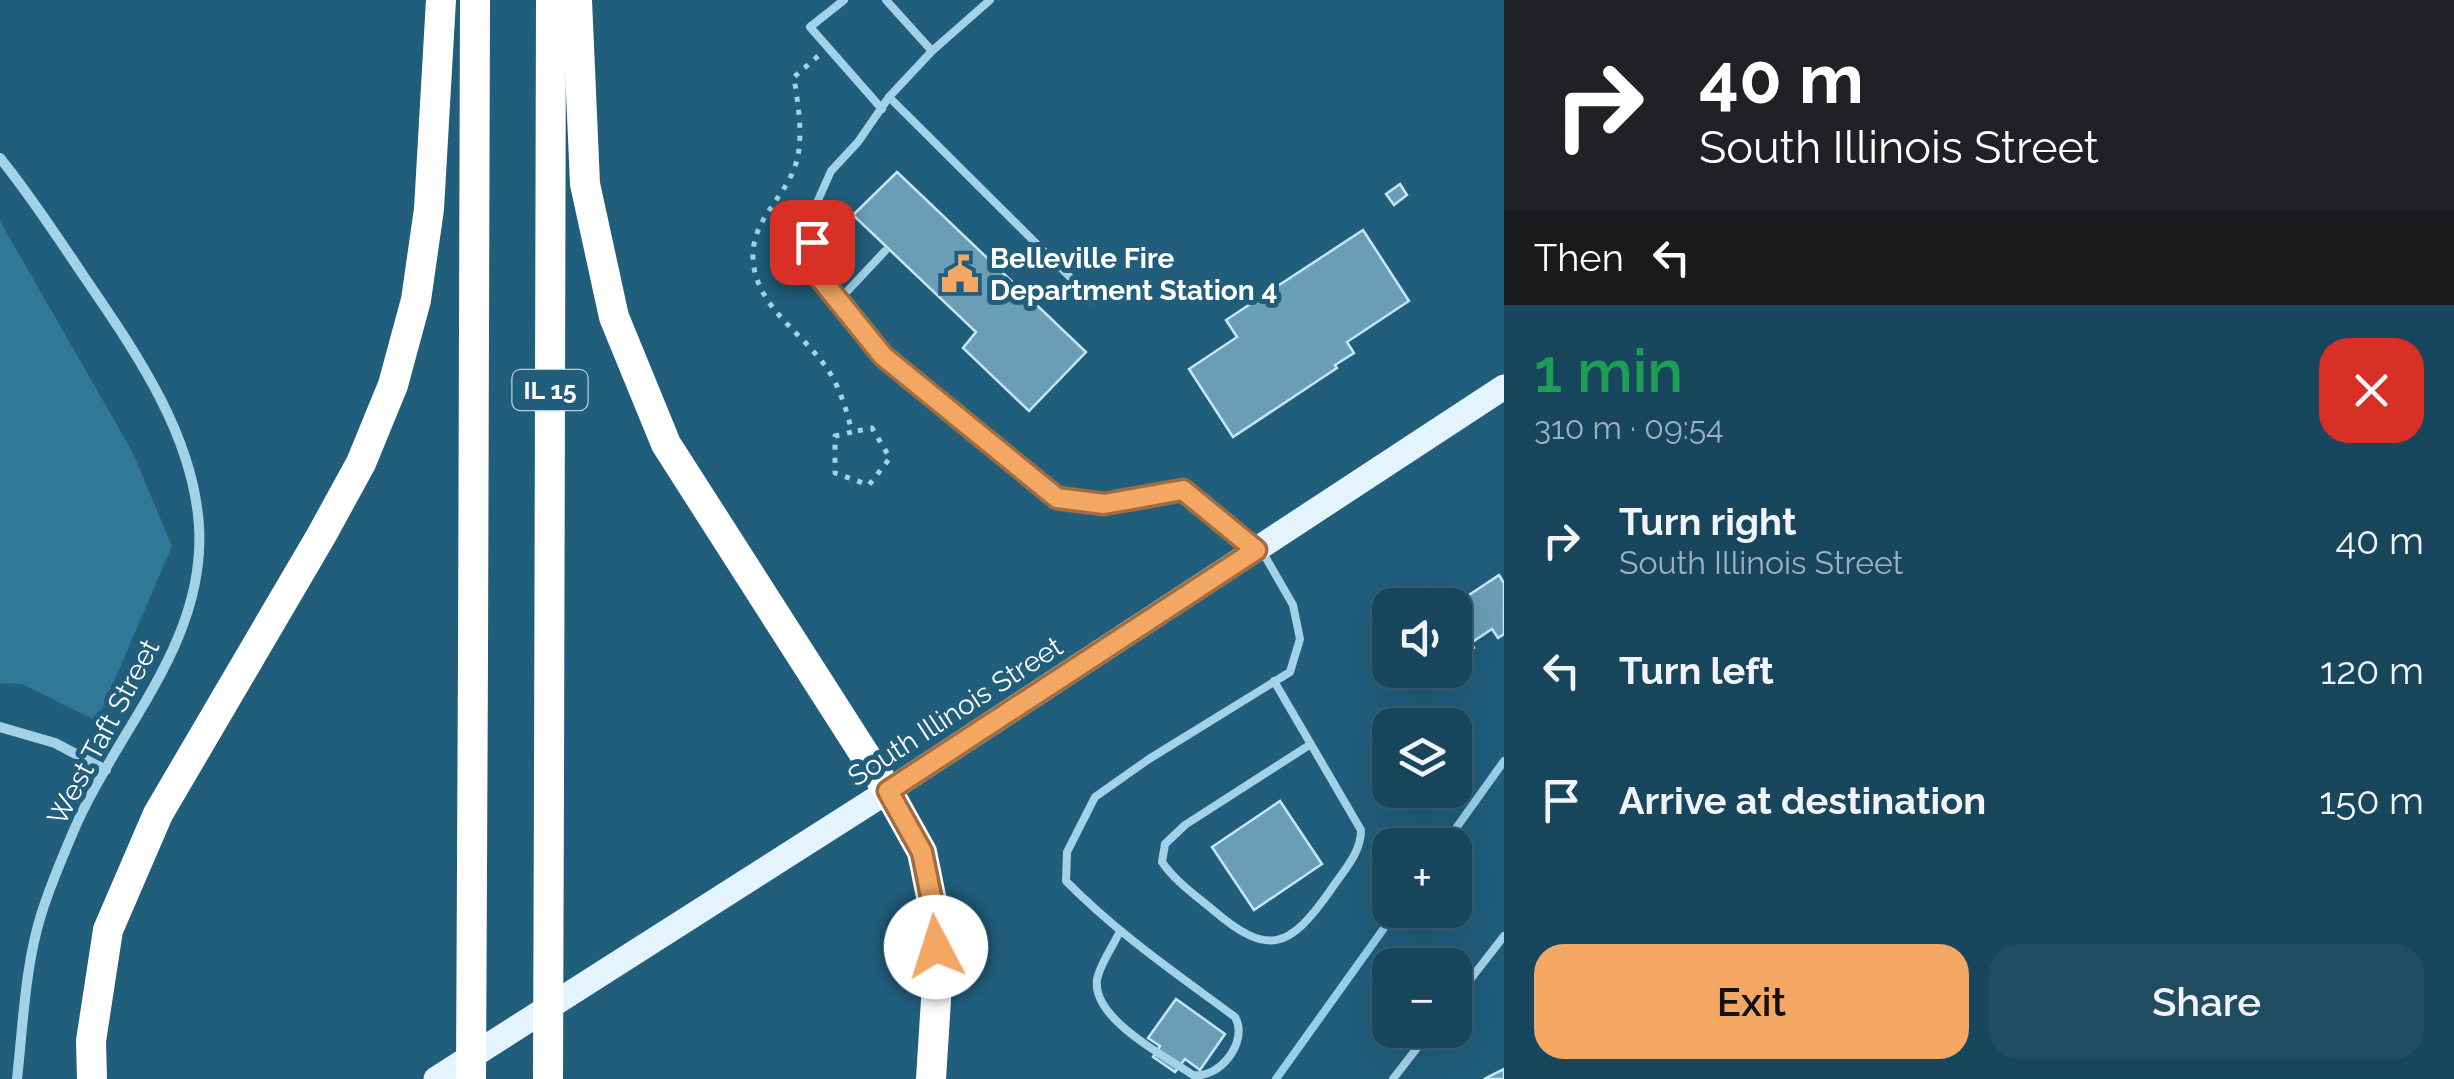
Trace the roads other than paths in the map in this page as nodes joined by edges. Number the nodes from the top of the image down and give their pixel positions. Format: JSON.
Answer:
{"nodes":[{"id":1,"x":441,"y":0,"type":"edge"},
{"id":2,"x":475,"y":0,"type":"edge"},
{"id":3,"x":551,"y":0,"type":"edge"},
{"id":4,"x":577,"y":0,"type":"edge"},
{"id":5,"x":844,"y":0,"type":"edge"},
{"id":6,"x":886,"y":0,"type":"edge"},
{"id":7,"x":990,"y":0,"type":"edge"},
{"id":8,"x":932,"y":52,"type":"junction"},
{"id":9,"x":890,"y":97,"type":"junction"},
{"id":10,"x":882,"y":110,"type":"junction"},
{"id":11,"x":0,"y":158,"type":"edge"},
{"id":12,"x":885,"y":252,"type":"dead end"},
{"id":13,"x":838,"y":300,"type":"junction"},
{"id":14,"x":1094,"y":301,"type":"dead end"},
{"id":15,"x":1504,"y":387,"type":"edge"},
{"id":16,"x":1258,"y":548,"type":"junction"},
{"id":17,"x":1274,"y":682,"type":"junction"},
{"id":18,"x":0,"y":727,"type":"edge"},
{"id":19,"x":1311,"y":744,"type":"junction"},
{"id":20,"x":106,"y":770,"type":"junction"},
{"id":21,"x":888,"y":791,"type":"junction"},
{"id":22,"x":1120,"y":931,"type":"junction"},
{"id":23,"x":1504,"y":936,"type":"edge"},
{"id":24,"x":1472,"y":978,"type":"edge"},
{"id":25,"x":1417,"y":1048,"type":"edge"},
{"id":26,"x":17,"y":1079,"type":"edge"},
{"id":27,"x":92,"y":1079,"type":"edge"},
{"id":28,"x":436,"y":1079,"type":"edge"},
{"id":29,"x":471,"y":1079,"type":"edge"},
{"id":30,"x":548,"y":1079,"type":"edge"},
{"id":31,"x":931,"y":1079,"type":"edge"},
{"id":32,"x":1394,"y":1079,"type":"edge"}],
"edges":[{"from":1,"to":27,"type":"highway"},
{"from":2,"to":29,"type":"highway","number":"IL 15","bridge":true},
{"from":3,"to":30,"type":"highway","number":"IL 15","bridge":true},
{"from":4,"to":21,"type":"highway"},
{"from":5,"to":10,"type":"lane"},
{"from":6,"to":8,"type":"lane"},
{"from":7,"to":8,"type":"lane"},
{"from":8,"to":9,"type":"lane"},
{"from":9,"to":10,"type":"lane"},
{"from":9,"to":14,"type":"lane"},
{"from":10,"to":13,"type":"lane"},
{"from":11,"to":20,"type":"street","name":"West Taft Street"},
{"from":12,"to":13,"type":"lane"},
{"from":13,"to":16,"type":"lane"},
{"from":15,"to":16,"type":"main road","name":"South Illinois Street"},
{"from":16,"to":17,"type":"lane"},
{"from":16,"to":21,"type":"main road","name":"South Illinois Street"},
{"from":17,"to":19,"type":"lane"},
{"from":17,"to":22,"type":"lane"},
{"from":18,"to":20,"type":"street"},
{"from":19,"to":19,"type":"lane"},
{"from":20,"to":26,"type":"street","name":"West Taft Street"},
{"from":21,"to":28,"type":"main road","name":"South Illinois Street"},
{"from":21,"to":31,"type":"highway"},
{"from":22,"to":22,"type":"lane"},
{"from":23,"to":24,"type":"lane"},
{"from":25,"to":32,"type":"lane"}]}
